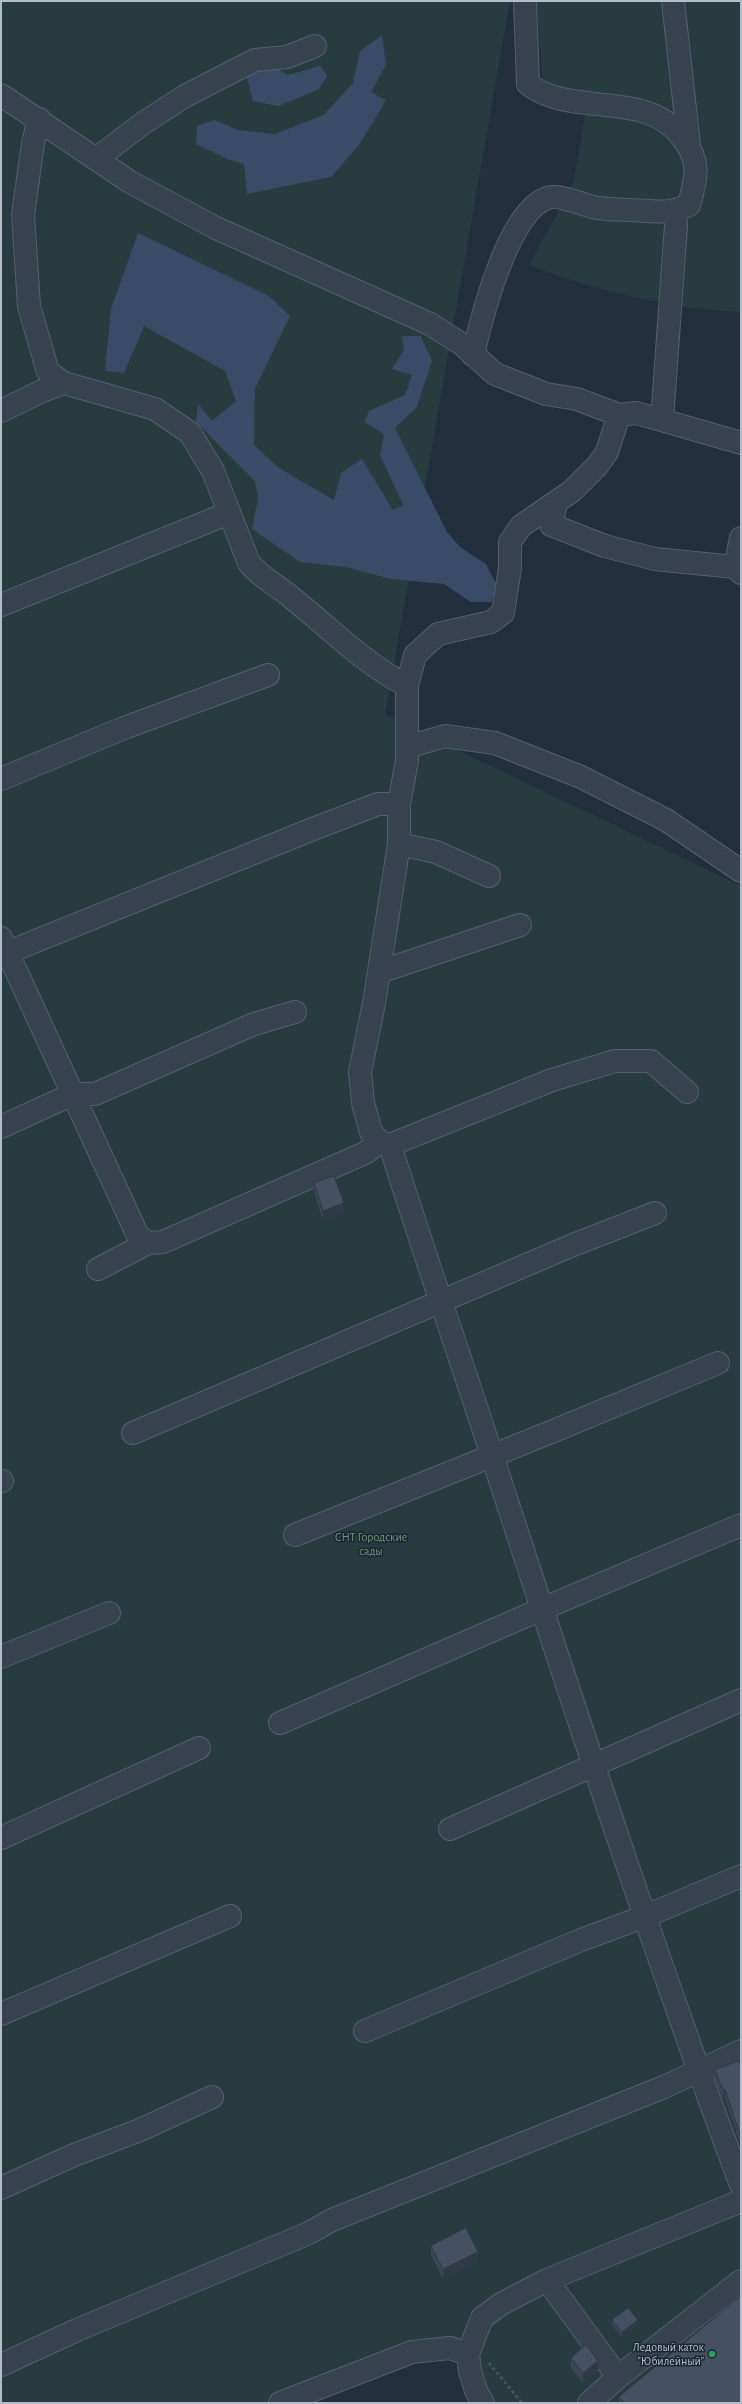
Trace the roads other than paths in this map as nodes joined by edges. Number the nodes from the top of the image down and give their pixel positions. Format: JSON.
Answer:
{"nodes":[{"id":1,"x":524,"y":1,"type":"edge"},
{"id":2,"x":673,"y":1,"type":"edge"},
{"id":3,"x":316,"y":46,"type":"dead end"},
{"id":4,"x":1,"y":94,"type":"edge"},
{"id":5,"x":39,"y":119,"type":"junction"},
{"id":6,"x":689,"y":145,"type":"junction"},
{"id":7,"x":96,"y":159,"type":"junction"},
{"id":8,"x":675,"y":212,"type":"junction"},
{"id":9,"x":473,"y":355,"type":"junction"},
{"id":10,"x":64,"y":383,"type":"junction"},
{"id":11,"x":1,"y":411,"type":"edge"},
{"id":12,"x":619,"y":415,"type":"junction"},
{"id":13,"x":662,"y":420,"type":"junction"},
{"id":14,"x":741,"y":443,"type":"edge"},
{"id":15,"x":556,"y":503,"type":"junction"},
{"id":16,"x":228,"y":513,"type":"junction"},
{"id":17,"x":741,"y":538,"type":"edge"},
{"id":18,"x":738,"y":570,"type":"edge"},
{"id":19,"x":1,"y":605,"type":"edge"},
{"id":20,"x":268,"y":675,"type":"dead end"},
{"id":21,"x":407,"y":686,"type":"junction"},
{"id":22,"x":407,"y":747,"type":"junction"},
{"id":23,"x":1,"y":779,"type":"edge"},
{"id":24,"x":400,"y":804,"type":"junction"},
{"id":25,"x":399,"y":844,"type":"junction"},
{"id":26,"x":741,"y":870,"type":"edge"},
{"id":27,"x":489,"y":876,"type":"dead end"},
{"id":28,"x":520,"y":925,"type":"dead end"},
{"id":29,"x":3,"y":948,"type":"edge"},
{"id":30,"x":379,"y":972,"type":"junction"},
{"id":31,"x":295,"y":1012,"type":"dead end"},
{"id":32,"x":687,"y":1092,"type":"dead end"},
{"id":33,"x":73,"y":1094,"type":"junction"},
{"id":34,"x":1,"y":1127,"type":"edge"},
{"id":35,"x":385,"y":1143,"type":"junction"},
{"id":36,"x":655,"y":1213,"type":"dead end"},
{"id":37,"x":148,"y":1243,"type":"junction"},
{"id":38,"x":98,"y":1269,"type":"dead end"},
{"id":39,"x":440,"y":1303,"type":"junction"},
{"id":40,"x":718,"y":1362,"type":"dead end"},
{"id":41,"x":133,"y":1433,"type":"dead end"},
{"id":42,"x":492,"y":1456,"type":"junction"},
{"id":43,"x":741,"y":1525,"type":"edge"},
{"id":44,"x":295,"y":1535,"type":"dead end"},
{"id":45,"x":542,"y":1608,"type":"junction"},
{"id":46,"x":109,"y":1613,"type":"dead end"},
{"id":47,"x":1,"y":1657,"type":"edge"},
{"id":48,"x":741,"y":1700,"type":"edge"},
{"id":49,"x":280,"y":1724,"type":"dead end"},
{"id":50,"x":199,"y":1748,"type":"dead end"},
{"id":51,"x":594,"y":1765,"type":"junction"},
{"id":52,"x":450,"y":1829,"type":"dead end"},
{"id":53,"x":1,"y":1838,"type":"edge"},
{"id":54,"x":741,"y":1876,"type":"edge"},
{"id":55,"x":230,"y":1916,"type":"dead end"},
{"id":56,"x":646,"y":1916,"type":"junction"},
{"id":57,"x":1,"y":2014,"type":"edge"},
{"id":58,"x":365,"y":2031,"type":"dead end"},
{"id":59,"x":741,"y":2051,"type":"edge"},
{"id":60,"x":698,"y":2071,"type":"junction"},
{"id":61,"x":212,"y":2097,"type":"dead end"},
{"id":62,"x":741,"y":2185,"type":"edge"},
{"id":63,"x":1,"y":2188,"type":"edge"},
{"id":64,"x":741,"y":2201,"type":"edge"},
{"id":65,"x":547,"y":2280,"type":"junction"},
{"id":66,"x":741,"y":2281,"type":"edge"},
{"id":67,"x":470,"y":2356,"type":"junction"},
{"id":68,"x":1,"y":2365,"type":"edge"},
{"id":69,"x":618,"y":2377,"type":"junction"},
{"id":70,"x":280,"y":2403,"type":"edge"},
{"id":71,"x":483,"y":2403,"type":"edge"},
{"id":72,"x":496,"y":2403,"type":"edge"},
{"id":73,"x":588,"y":2403,"type":"edge"}],
"edges":[{"from":1,"to":6,"type":"street"},
{"from":2,"to":6,"type":"street"},
{"from":3,"to":7,"type":"street"},
{"from":4,"to":5,"type":"street"},
{"from":5,"to":7,"type":"street"},
{"from":5,"to":10,"type":"street"},
{"from":6,"to":8,"type":"street"},
{"from":7,"to":9,"type":"street"},
{"from":8,"to":9,"type":"street"},
{"from":8,"to":13,"type":"street"},
{"from":9,"to":12,"type":"street"},
{"from":10,"to":11,"type":"street"},
{"from":10,"to":16,"type":"street"},
{"from":12,"to":13,"type":"street"},
{"from":12,"to":15,"type":"street"},
{"from":13,"to":14,"type":"street"},
{"from":15,"to":18,"type":"street"},
{"from":15,"to":21,"type":"street"},
{"from":16,"to":19,"type":"street"},
{"from":16,"to":21,"type":"street"},
{"from":17,"to":18,"type":"street"},
{"from":20,"to":23,"type":"street"},
{"from":21,"to":22,"type":"street"},
{"from":22,"to":24,"type":"street"},
{"from":22,"to":26,"type":"street"},
{"from":24,"to":25,"type":"street"},
{"from":24,"to":29,"type":"street"},
{"from":25,"to":27,"type":"street"},
{"from":25,"to":30,"type":"street"},
{"from":28,"to":30,"type":"street"},
{"from":29,"to":33,"type":"street"},
{"from":30,"to":35,"type":"street"},
{"from":31,"to":33,"type":"street"},
{"from":32,"to":35,"type":"street"},
{"from":33,"to":34,"type":"street"},
{"from":33,"to":37,"type":"street"},
{"from":35,"to":37,"type":"street"},
{"from":35,"to":39,"type":"street"},
{"from":36,"to":39,"type":"street"},
{"from":37,"to":38,"type":"street"},
{"from":39,"to":41,"type":"street"},
{"from":39,"to":42,"type":"street"},
{"from":40,"to":42,"type":"street"},
{"from":42,"to":44,"type":"street"},
{"from":42,"to":45,"type":"street"},
{"from":43,"to":45,"type":"street"},
{"from":45,"to":49,"type":"street"},
{"from":45,"to":51,"type":"street"},
{"from":46,"to":47,"type":"street"},
{"from":48,"to":51,"type":"street"},
{"from":50,"to":53,"type":"street"},
{"from":51,"to":52,"type":"street"},
{"from":51,"to":56,"type":"street"},
{"from":54,"to":56,"type":"street"},
{"from":55,"to":57,"type":"street"},
{"from":56,"to":58,"type":"street"},
{"from":56,"to":60,"type":"street"},
{"from":59,"to":60,"type":"street"},
{"from":60,"to":62,"type":"street"},
{"from":60,"to":68,"type":"street"},
{"from":61,"to":63,"type":"street"},
{"from":64,"to":65,"type":"street"},
{"from":65,"to":67,"type":"street"},
{"from":65,"to":69,"type":"street"},
{"from":66,"to":69,"type":"street"},
{"from":67,"to":70,"type":"street"},
{"from":67,"to":71,"type":"street"},
{"from":67,"to":72,"type":"street"},
{"from":69,"to":73,"type":"street"}]}
